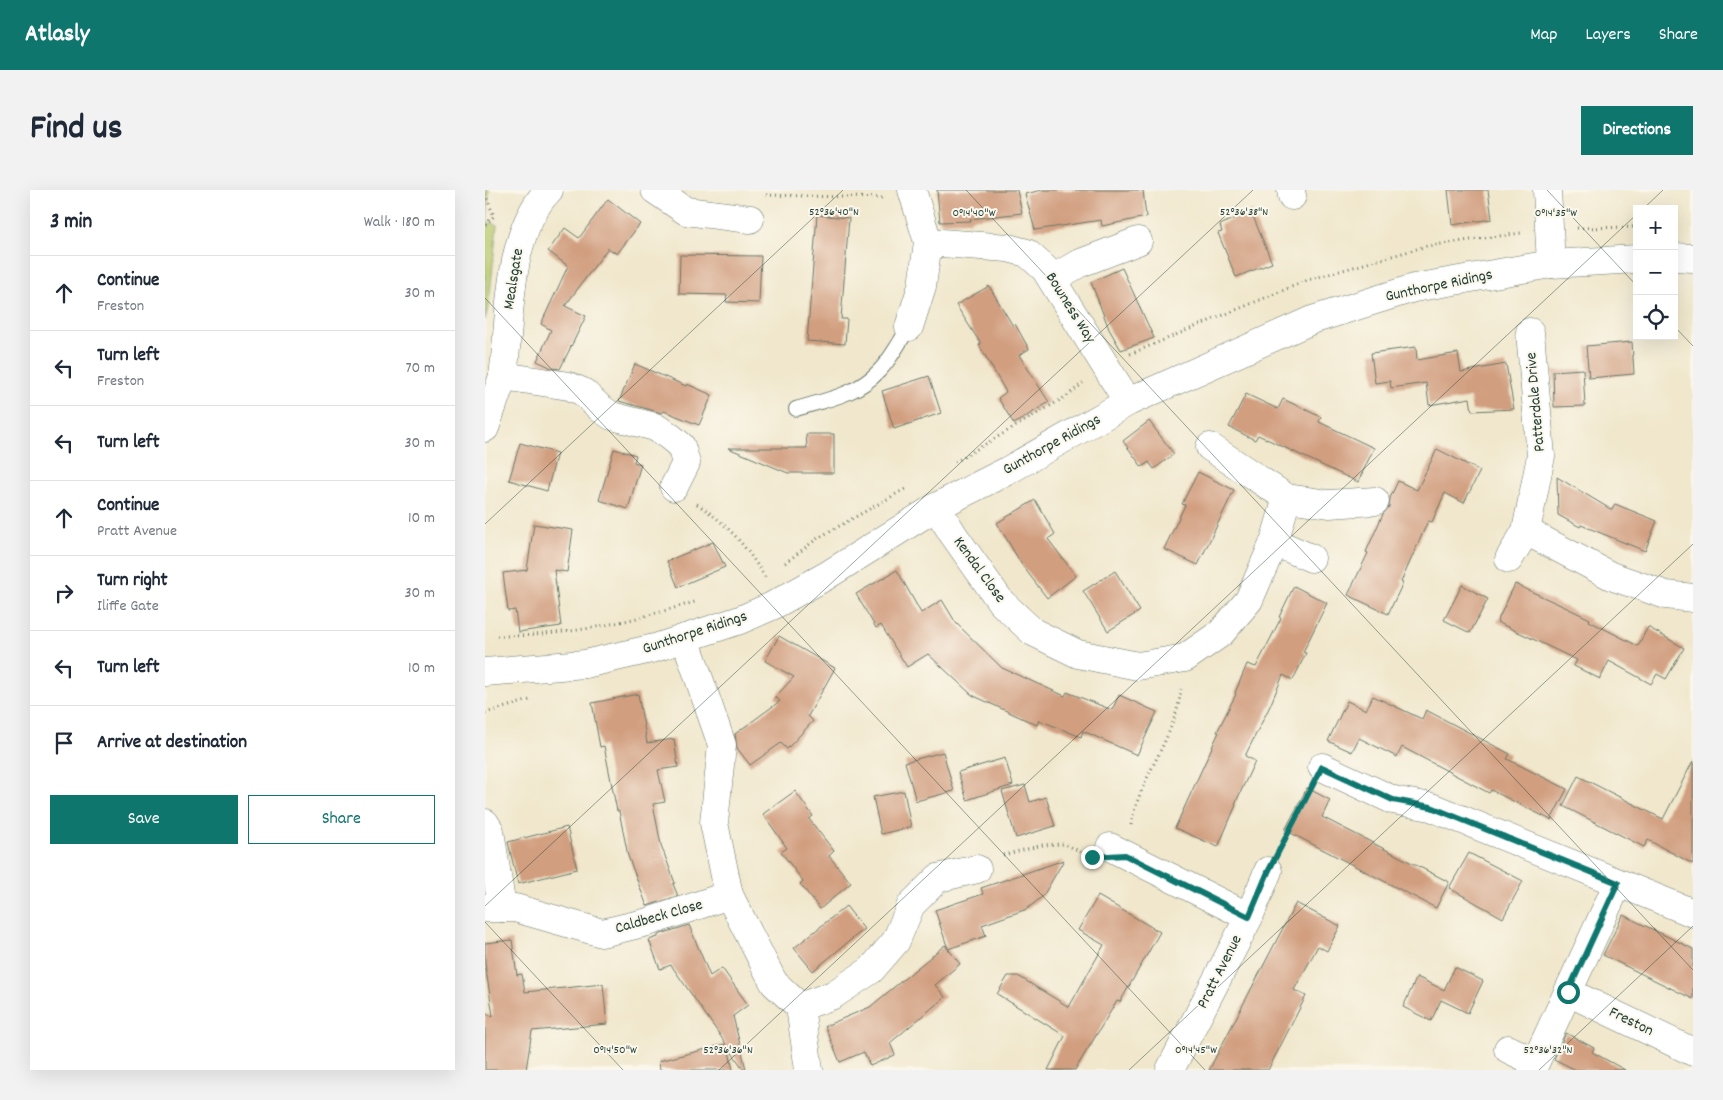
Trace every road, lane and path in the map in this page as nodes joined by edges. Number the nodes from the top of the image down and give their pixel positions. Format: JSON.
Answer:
{"nodes":[{"id":1,"x":549,"y":190,"type":"edge"},
{"id":2,"x":655,"y":190,"type":"edge"},
{"id":3,"x":1547,"y":190,"type":"edge"},
{"id":4,"x":485,"y":194,"type":"edge"},
{"id":5,"x":761,"y":194,"type":"dead end"},
{"id":6,"x":914,"y":195,"type":"edge"},
{"id":7,"x":750,"y":219,"type":"dead end"},
{"id":8,"x":485,"y":226,"type":"edge"},
{"id":9,"x":1138,"y":241,"type":"dead end"},
{"id":10,"x":928,"y":242,"type":"junction"},
{"id":11,"x":1678,"y":257,"type":"edge"},
{"id":12,"x":1633,"y":258,"type":"edge"},
{"id":13,"x":1693,"y":258,"type":"edge"},
{"id":14,"x":1551,"y":264,"type":"junction"},
{"id":15,"x":1051,"y":279,"type":"junction"},
{"id":16,"x":909,"y":327,"type":"joint"},
{"id":17,"x":1530,"y":332,"type":"dead end"},
{"id":18,"x":1105,"y":364,"type":"junction"},
{"id":19,"x":503,"y":376,"type":"junction"},
{"id":20,"x":1129,"y":402,"type":"junction"},
{"id":21,"x":796,"y":409,"type":"dead end"},
{"id":22,"x":485,"y":428,"type":"edge"},
{"id":23,"x":1210,"y":447,"type":"dead end"},
{"id":24,"x":952,"y":463,"type":"dead end"},
{"id":25,"x":912,"y":485,"type":"dead end"},
{"id":26,"x":674,"y":487,"type":"joint"},
{"id":27,"x":1287,"y":498,"type":"junction"},
{"id":28,"x":1375,"y":501,"type":"dead end"},
{"id":29,"x":936,"y":507,"type":"junction"},
{"id":30,"x":1526,"y":531,"type":"junction"},
{"id":31,"x":1274,"y":542,"type":"junction"},
{"id":32,"x":1311,"y":558,"type":"dead end"},
{"id":33,"x":1509,"y":559,"type":"dead end"},
{"id":34,"x":781,"y":566,"type":"dead end"},
{"id":35,"x":757,"y":580,"type":"dead end"},
{"id":36,"x":706,"y":598,"type":"dead end"},
{"id":37,"x":1693,"y":598,"type":"edge"},
{"id":38,"x":497,"y":636,"type":"dead end"},
{"id":39,"x":685,"y":638,"type":"junction"},
{"id":40,"x":1185,"y":658,"type":"junction"},
{"id":41,"x":485,"y":672,"type":"edge"},
{"id":42,"x":1322,"y":767,"type":"joint"},
{"id":43,"x":485,"y":823,"type":"edge"},
{"id":44,"x":1118,"y":851,"type":"joint"},
{"id":45,"x":1083,"y":853,"type":"dead end"},
{"id":46,"x":977,"y":869,"type":"joint"},
{"id":47,"x":1268,"y":872,"type":"joint"},
{"id":48,"x":1618,"y":883,"type":"junction"},
{"id":49,"x":729,"y":895,"type":"junction"},
{"id":50,"x":494,"y":908,"type":"edge"},
{"id":51,"x":1693,"y":913,"type":"edge"},
{"id":52,"x":1249,"y":917,"type":"junction"},
{"id":53,"x":1568,"y":992,"type":"junction"},
{"id":54,"x":800,"y":1007,"type":"junction"},
{"id":55,"x":1508,"y":1049,"type":"dead end"},
{"id":56,"x":1693,"y":1052,"type":"edge"},
{"id":57,"x":1534,"y":1066,"type":"edge"},
{"id":58,"x":809,"y":1070,"type":"edge"},
{"id":59,"x":1170,"y":1070,"type":"edge"}],
"edges":[{"from":1,"to":19,"type":"street","name":"Mealsgate"},
{"from":2,"to":7,"type":"street"},
{"from":3,"to":14,"type":"street"},
{"from":4,"to":8,"type":"path"},
{"from":5,"to":6,"type":"path"},
{"from":6,"to":10,"type":"street"},
{"from":9,"to":15,"type":"street"},
{"from":10,"to":15,"type":"street","name":"Bowness Way"},
{"from":10,"to":16,"type":"street"},
{"from":11,"to":13,"type":"street"},
{"from":12,"to":14,"type":"street","name":"Gunthorpe Ridings"},
{"from":14,"to":20,"type":"street","name":"Gunthorpe Ridings"},
{"from":15,"to":18,"type":"street","name":"Bowness Way"},
{"from":16,"to":21,"type":"lane"},
{"from":17,"to":30,"type":"street","name":"Patterdale Drive"},
{"from":18,"to":20,"type":"street","name":"Bowness Way"},
{"from":18,"to":24,"type":"path"},
{"from":19,"to":22,"type":"street","name":"Mealsgate"},
{"from":19,"to":26,"type":"street"},
{"from":20,"to":29,"type":"street","name":"Gunthorpe Ridings"},
{"from":23,"to":27,"type":"street"},
{"from":25,"to":34,"type":"path"},
{"from":26,"to":35,"type":"path"},
{"from":27,"to":28,"type":"street"},
{"from":27,"to":31,"type":"street","name":"Kendal Close"},
{"from":29,"to":39,"type":"street","name":"Gunthorpe Ridings"},
{"from":29,"to":40,"type":"street","name":"Kendal Close"},
{"from":30,"to":33,"type":"street","name":"Patterdale Drive"},
{"from":30,"to":37,"type":"street"},
{"from":31,"to":32,"type":"street"},
{"from":31,"to":40,"type":"street","name":"Kendal Close"},
{"from":36,"to":38,"type":"path"},
{"from":39,"to":41,"type":"street","name":"Gunthorpe Ridings"},
{"from":39,"to":49,"type":"street"},
{"from":40,"to":44,"type":"path"},
{"from":42,"to":47,"type":"path"},
{"from":42,"to":48,"type":"street"},
{"from":43,"to":50,"type":"street","name":"Caldbeck Close"},
{"from":44,"to":52,"type":"street"},
{"from":45,"to":46,"type":"path"},
{"from":46,"to":54,"type":"street"},
{"from":47,"to":52,"type":"street","name":"Pratt Avenue"},
{"from":48,"to":51,"type":"street"},
{"from":48,"to":53,"type":"street"},
{"from":49,"to":50,"type":"street","name":"Caldbeck Close"},
{"from":49,"to":54,"type":"street"},
{"from":52,"to":59,"type":"street","name":"Pratt Avenue"},
{"from":53,"to":56,"type":"street","name":"Freston"},
{"from":53,"to":57,"type":"street"},
{"from":54,"to":58,"type":"street"},
{"from":55,"to":57,"type":"street"}]}
